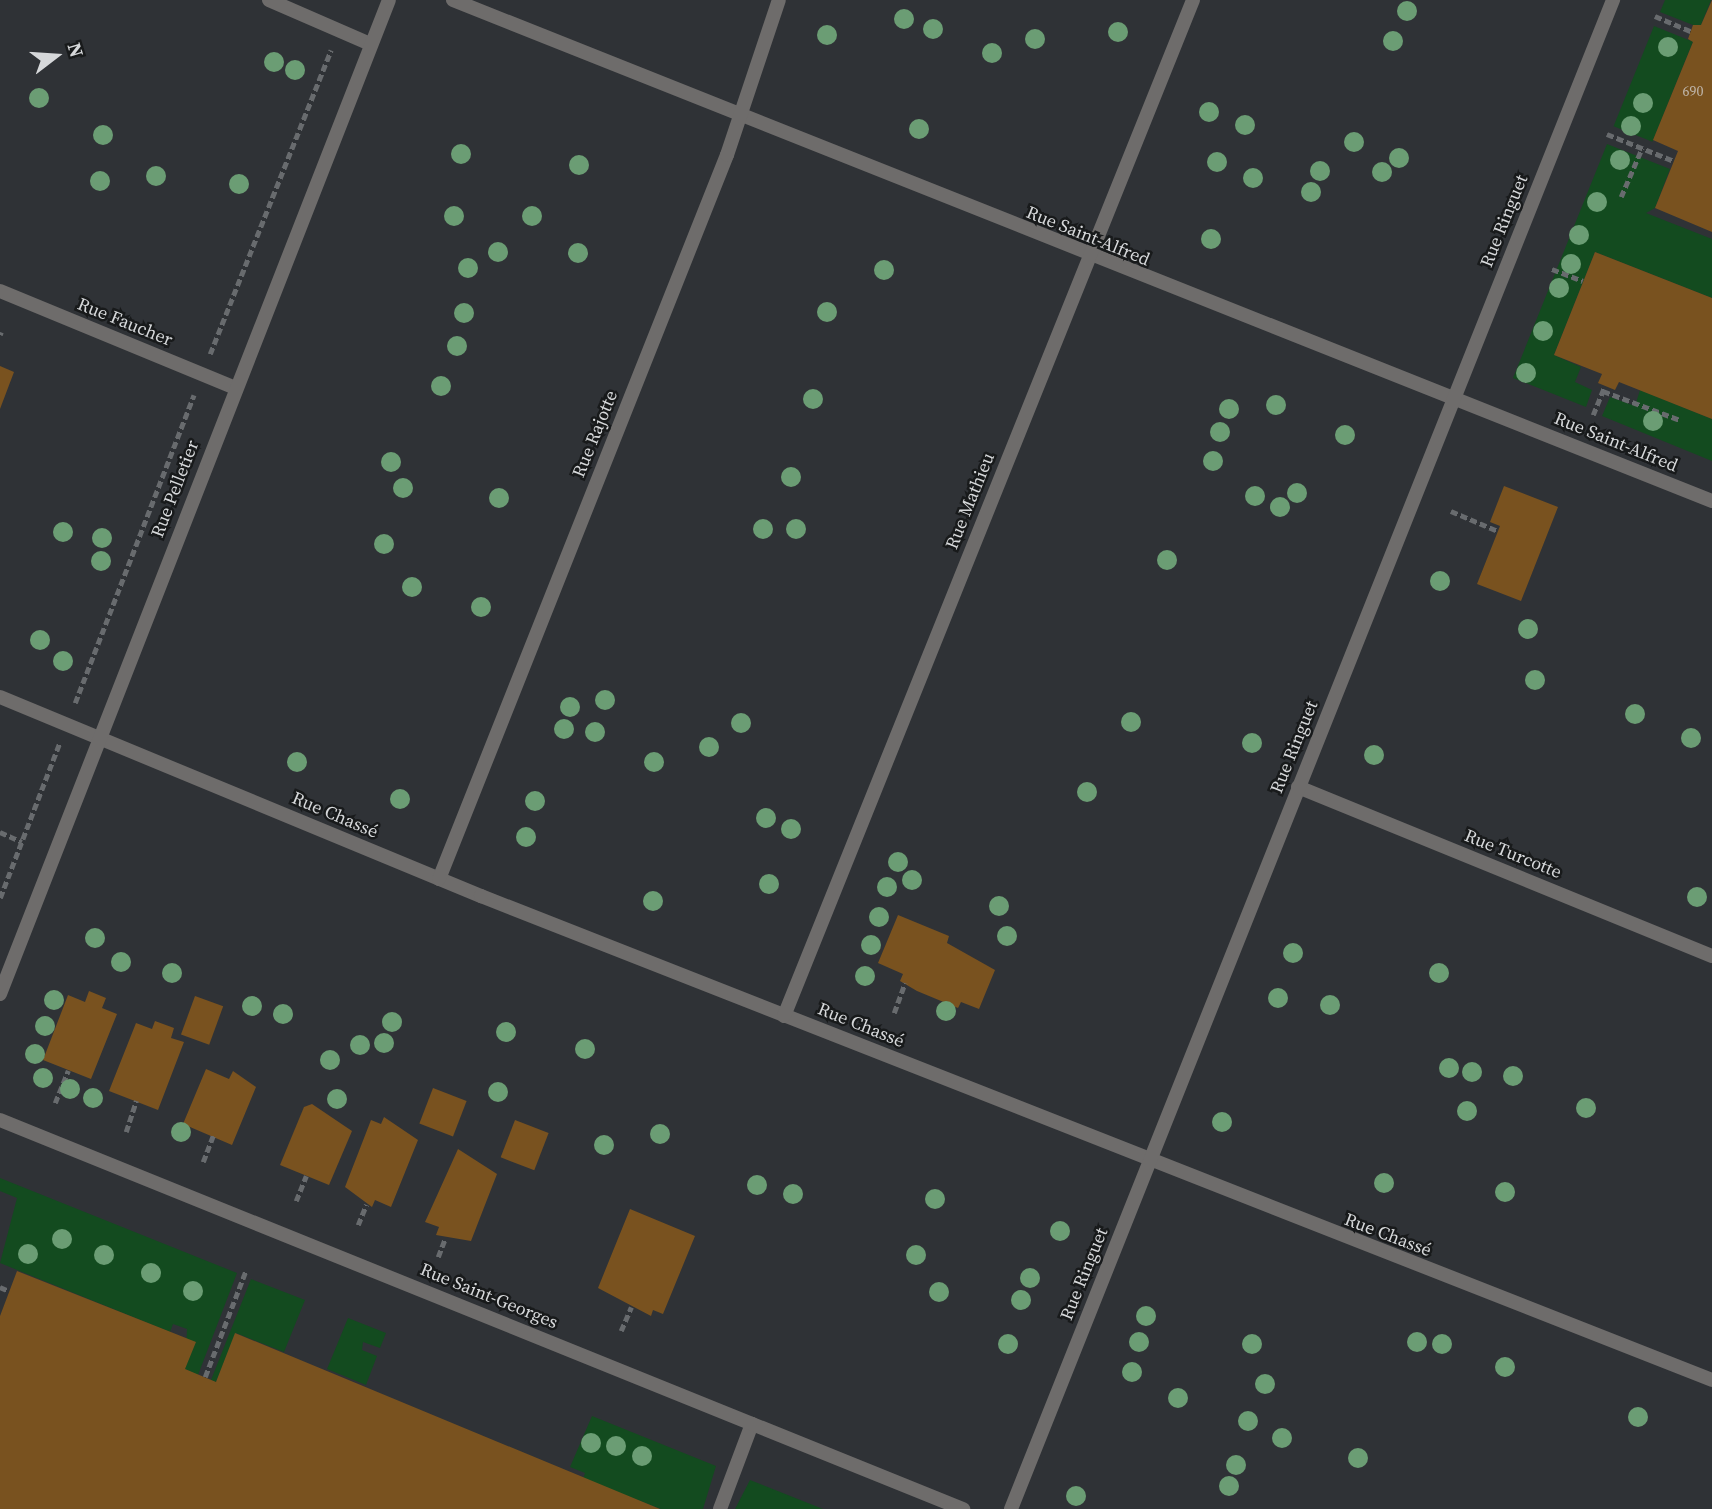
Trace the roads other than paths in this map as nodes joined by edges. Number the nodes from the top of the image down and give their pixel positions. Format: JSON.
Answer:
{"nodes":[{"id":1,"x":269,"y":0,"type":"edge"},
{"id":2,"x":389,"y":0,"type":"edge"},
{"id":3,"x":453,"y":0,"type":"edge"},
{"id":4,"x":779,"y":0,"type":"edge"},
{"id":5,"x":1193,"y":0,"type":"edge"},
{"id":6,"x":1613,"y":0,"type":"edge"},
{"id":7,"x":370,"y":44,"type":"junction"},
{"id":8,"x":738,"y":113,"type":"junction"},
{"id":9,"x":1088,"y":257,"type":"junction"},
{"id":10,"x":0,"y":292,"type":"edge"},
{"id":11,"x":235,"y":388,"type":"junction"},
{"id":12,"x":1453,"y":400,"type":"junction"},
{"id":13,"x":1712,"y":501,"type":"edge"},
{"id":14,"x":0,"y":697,"type":"edge"},
{"id":15,"x":98,"y":737,"type":"junction"},
{"id":16,"x":1298,"y":787,"type":"junction"},
{"id":17,"x":439,"y":879,"type":"junction"},
{"id":18,"x":1712,"y":957,"type":"edge"},
{"id":19,"x":0,"y":994,"type":"edge"},
{"id":20,"x":784,"y":1016,"type":"junction"},
{"id":21,"x":0,"y":1120,"type":"edge"},
{"id":22,"x":1149,"y":1162,"type":"junction"},
{"id":23,"x":1712,"y":1380,"type":"edge"},
{"id":24,"x":752,"y":1424,"type":"junction"},
{"id":25,"x":720,"y":1509,"type":"edge"},
{"id":26,"x":963,"y":1509,"type":"edge"},
{"id":27,"x":1011,"y":1509,"type":"edge"}],
"edges":[{"from":1,"to":7,"type":"street"},
{"from":2,"to":7,"type":"street","name":"Rue Pelletier"},
{"from":3,"to":8,"type":"street","name":"Rue Saint-Alfred"},
{"from":4,"to":8,"type":"street","name":"Rue Rajotte"},
{"from":5,"to":9,"type":"street","name":"Rue Mathieu"},
{"from":6,"to":12,"type":"street","name":"Rue Ringuet"},
{"from":7,"to":11,"type":"street","name":"Rue Pelletier"},
{"from":8,"to":9,"type":"street","name":"Rue Saint-Alfred"},
{"from":8,"to":17,"type":"street","name":"Rue Rajotte"},
{"from":9,"to":12,"type":"street","name":"Rue Saint-Alfred"},
{"from":9,"to":20,"type":"street","name":"Rue Mathieu"},
{"from":10,"to":11,"type":"street","name":"Rue Faucher"},
{"from":11,"to":15,"type":"street","name":"Rue Pelletier"},
{"from":12,"to":13,"type":"street","name":"Rue Saint-Alfred"},
{"from":12,"to":16,"type":"street","name":"Rue Ringuet"},
{"from":14,"to":15,"type":"street","name":"Rue Chassé"},
{"from":15,"to":17,"type":"street","name":"Rue Chassé"},
{"from":15,"to":19,"type":"street","name":"Rue Pelletier"},
{"from":16,"to":18,"type":"street","name":"Rue Turcotte"},
{"from":16,"to":22,"type":"street","name":"Rue Ringuet"},
{"from":17,"to":20,"type":"street","name":"Rue Chassé"},
{"from":20,"to":22,"type":"street","name":"Rue Chassé"},
{"from":21,"to":24,"type":"street","name":"Rue Saint-Georges"},
{"from":22,"to":23,"type":"street","name":"Rue Chassé"},
{"from":22,"to":27,"type":"street","name":"Rue Ringuet"},
{"from":24,"to":25,"type":"street"},
{"from":24,"to":26,"type":"street","name":"Rue Saint-Georges"}]}
